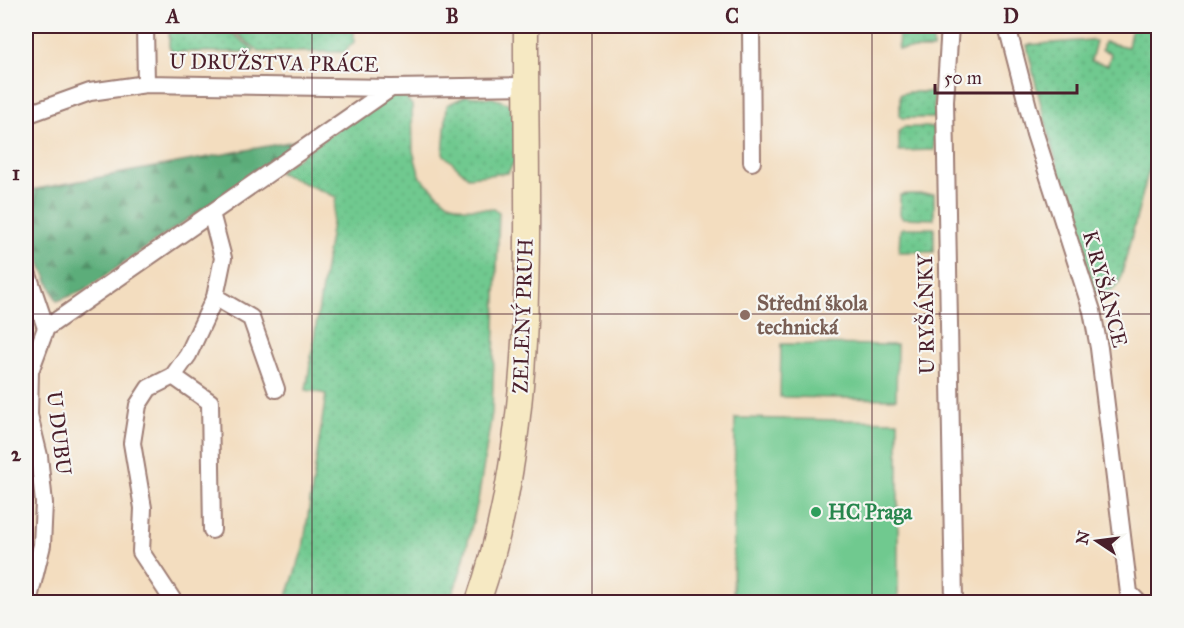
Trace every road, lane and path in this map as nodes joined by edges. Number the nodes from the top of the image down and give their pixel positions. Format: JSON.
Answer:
{"nodes":[{"id":1,"x":145,"y":26,"type":"edge"},
{"id":2,"x":526,"y":26,"type":"edge"},
{"id":3,"x":752,"y":26,"type":"edge"},
{"id":4,"x":950,"y":26,"type":"edge"},
{"id":5,"x":1007,"y":26,"type":"edge"},
{"id":6,"x":146,"y":84,"type":"junction"},
{"id":7,"x":526,"y":86,"type":"junction"},
{"id":8,"x":392,"y":87,"type":"junction"},
{"id":9,"x":26,"y":115,"type":"edge"},
{"id":10,"x":752,"y":162,"type":"dead end"},
{"id":11,"x":211,"y":213,"type":"junction"},
{"id":12,"x":26,"y":269,"type":"edge"},
{"id":13,"x":215,"y":297,"type":"junction"},
{"id":14,"x":46,"y":328,"type":"junction"},
{"id":15,"x":173,"y":376,"type":"junction"},
{"id":16,"x":276,"y":389,"type":"dead end"},
{"id":17,"x":212,"y":530,"type":"dead end"},
{"id":18,"x":1132,"y":599,"type":"edge"},
{"id":19,"x":28,"y":603,"type":"edge"},
{"id":20,"x":174,"y":603,"type":"edge"},
{"id":21,"x":478,"y":603,"type":"edge"},
{"id":22,"x":954,"y":603,"type":"edge"}],
"edges":[{"from":1,"to":6,"type":"street"},
{"from":2,"to":7,"type":"street","name":"ZELENÝ PRUH"},
{"from":3,"to":10,"type":"street"},
{"from":4,"to":22,"type":"street","name":"U RYŠÁNKY"},
{"from":5,"to":18,"type":"street","name":"K RYŠÁNCE"},
{"from":6,"to":8,"type":"street","name":"U DRUŽSTVA PRÁCE"},
{"from":6,"to":9,"type":"street","name":"U DRUŽSTVA PRÁCE"},
{"from":7,"to":8,"type":"street","name":"U DRUŽSTVA PRÁCE"},
{"from":7,"to":21,"type":"street","name":"ZELENÝ PRUH"},
{"from":8,"to":11,"type":"street"},
{"from":11,"to":13,"type":"street"},
{"from":11,"to":14,"type":"street"},
{"from":12,"to":14,"type":"street"},
{"from":13,"to":15,"type":"street"},
{"from":13,"to":16,"type":"street"},
{"from":14,"to":19,"type":"street","name":"U DUBU"},
{"from":15,"to":17,"type":"street"},
{"from":15,"to":20,"type":"street"}]}
